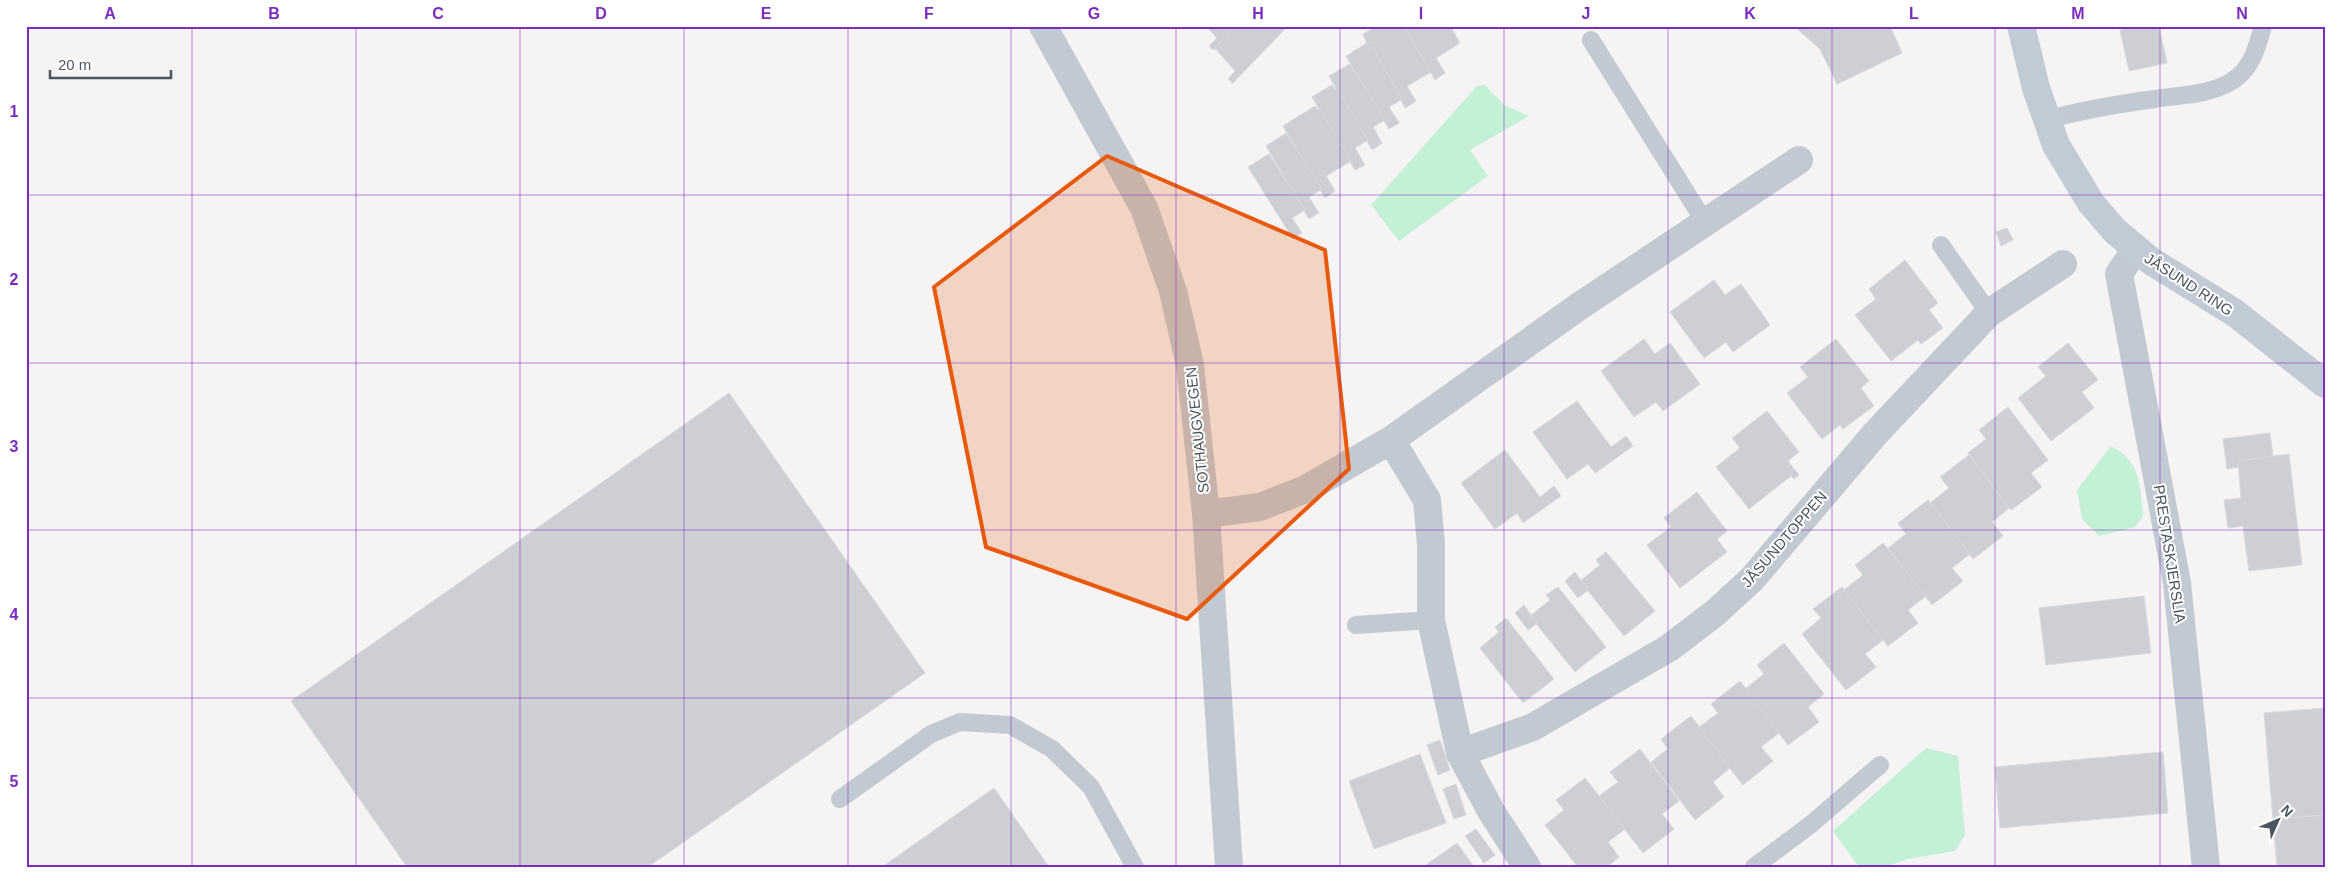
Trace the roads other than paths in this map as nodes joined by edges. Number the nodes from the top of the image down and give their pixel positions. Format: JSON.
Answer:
{"nodes":[{"id":1,"x":1043,"y":26,"type":"edge"},
{"id":2,"x":2021,"y":26,"type":"edge"},
{"id":3,"x":2263,"y":26,"type":"edge"},
{"id":4,"x":1591,"y":40,"type":"dead end"},
{"id":5,"x":2046,"y":120,"type":"junction"},
{"id":6,"x":1799,"y":160,"type":"dead end"},
{"id":7,"x":1706,"y":224,"type":"junction"},
{"id":8,"x":1941,"y":245,"type":"dead end"},
{"id":9,"x":2136,"y":249,"type":"junction"},
{"id":10,"x":2063,"y":264,"type":"dead end"},
{"id":11,"x":1988,"y":313,"type":"junction"},
{"id":12,"x":2325,"y":384,"type":"edge"},
{"id":13,"x":1392,"y":440,"type":"junction"},
{"id":14,"x":1206,"y":514,"type":"junction"},
{"id":15,"x":1431,"y":620,"type":"junction"},
{"id":16,"x":1356,"y":625,"type":"dead end"},
{"id":17,"x":1460,"y":754,"type":"junction"},
{"id":18,"x":1880,"y":765,"type":"dead end"},
{"id":19,"x":840,"y":799,"type":"dead end"},
{"id":20,"x":1135,"y":867,"type":"edge"},
{"id":21,"x":1229,"y":867,"type":"edge"},
{"id":22,"x":1527,"y":867,"type":"edge"},
{"id":23,"x":1754,"y":867,"type":"edge"},
{"id":24,"x":2206,"y":867,"type":"edge"}],
"edges":[{"from":1,"to":14,"type":"street","name":"SOTHAUGVEGEN"},
{"from":2,"to":5,"type":"main road","name":"JÅSUND RING"},
{"from":3,"to":5,"type":"lane"},
{"from":4,"to":7,"type":"lane"},
{"from":5,"to":9,"type":"main road","name":"JÅSUND RING"},
{"from":6,"to":7,"type":"street"},
{"from":7,"to":13,"type":"street"},
{"from":8,"to":11,"type":"lane"},
{"from":9,"to":12,"type":"main road","name":"JÅSUND RING"},
{"from":9,"to":24,"type":"street","name":"PRESTASKJERSLIA"},
{"from":10,"to":11,"type":"street","name":"JÅSUNDTOPPEN"},
{"from":11,"to":17,"type":"street","name":"JÅSUNDTOPPEN"},
{"from":13,"to":14,"type":"street"},
{"from":13,"to":15,"type":"street"},
{"from":14,"to":21,"type":"street","name":"SOTHAUGVEGEN"},
{"from":15,"to":16,"type":"lane"},
{"from":15,"to":17,"type":"street"},
{"from":17,"to":22,"type":"street"},
{"from":18,"to":23,"type":"lane"},
{"from":19,"to":20,"type":"lane"}]}
